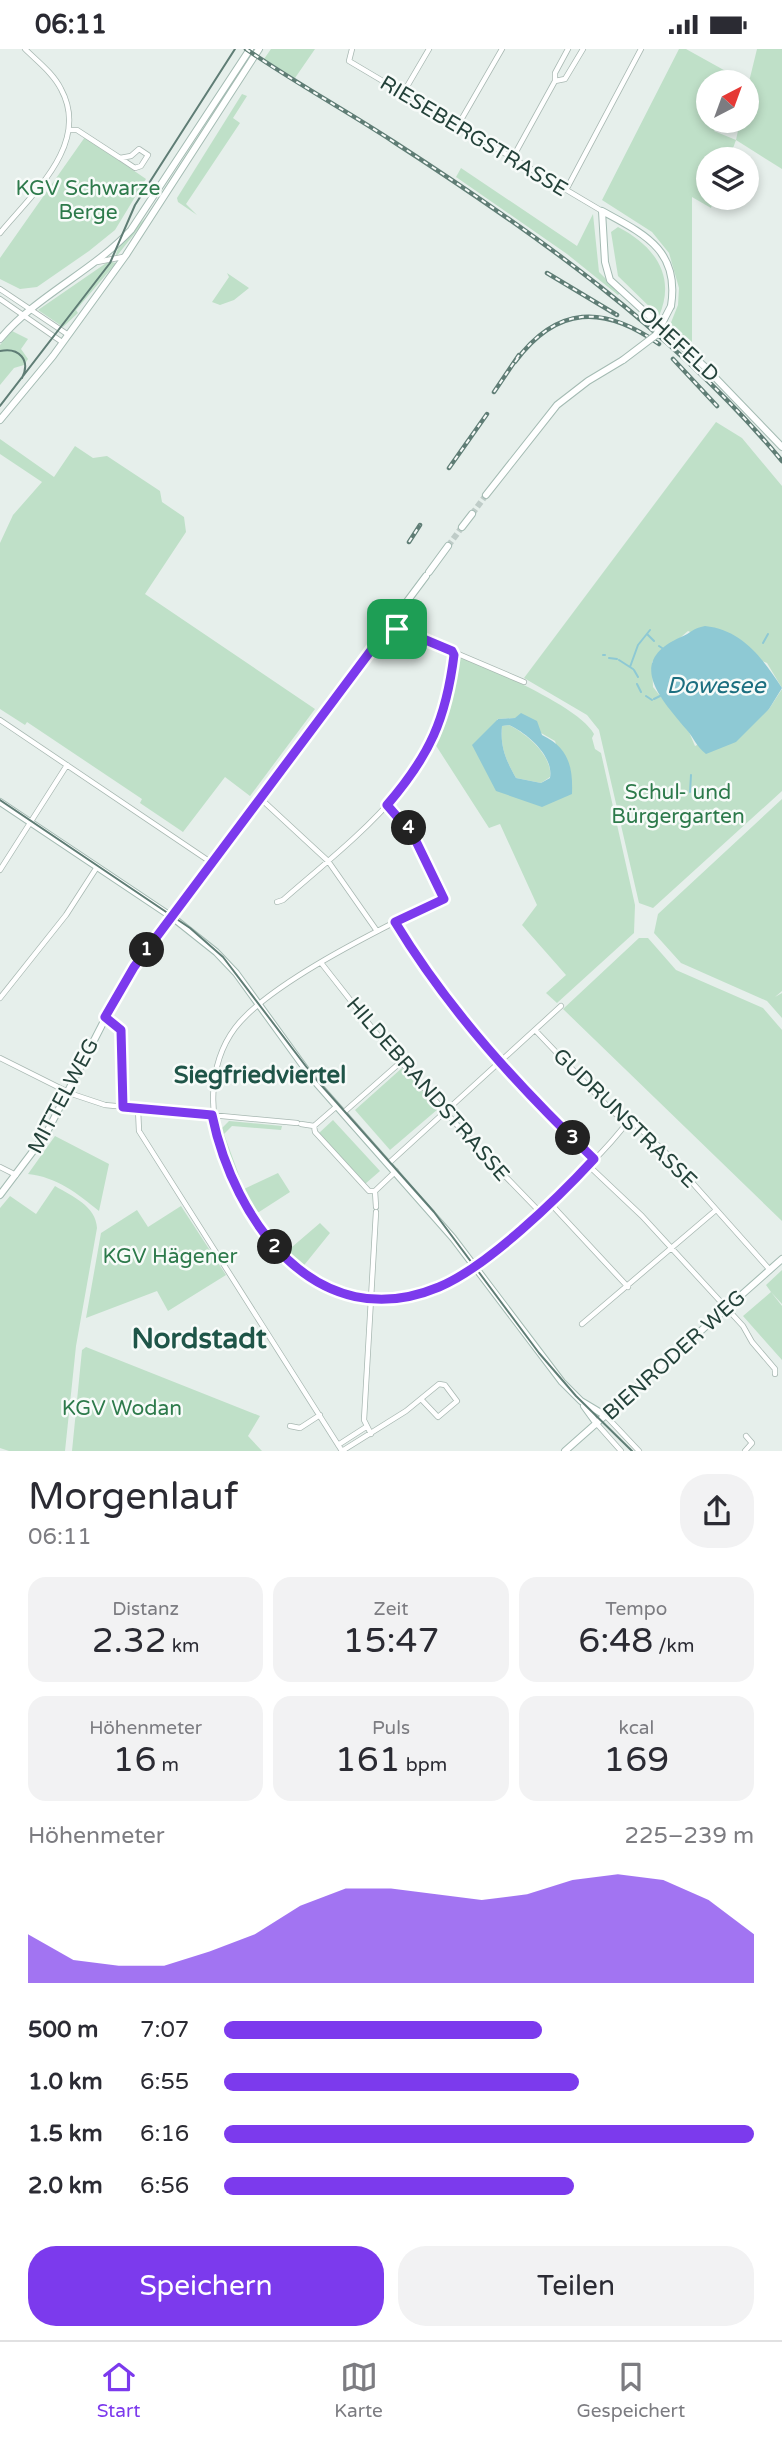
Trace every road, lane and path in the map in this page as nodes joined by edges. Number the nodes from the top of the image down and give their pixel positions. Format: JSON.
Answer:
{"nodes":[{"id":1,"x":25,"y":49,"type":"edge"},
{"id":2,"x":250,"y":49,"type":"edge"},
{"id":3,"x":259,"y":49,"type":"edge"},
{"id":4,"x":352,"y":49,"type":"edge"},
{"id":5,"x":429,"y":49,"type":"edge"},
{"id":6,"x":502,"y":49,"type":"edge"},
{"id":7,"x":568,"y":49,"type":"edge"},
{"id":8,"x":583,"y":49,"type":"edge"},
{"id":9,"x":641,"y":49,"type":"edge"},
{"id":10,"x":555,"y":81,"type":"junction"},
{"id":11,"x":402,"y":95,"type":"junction"},
{"id":12,"x":457,"y":127,"type":"junction"},
{"id":13,"x":70,"y":130,"type":"junction"},
{"id":14,"x":120,"y":158,"type":"junction"},
{"id":15,"x":512,"y":159,"type":"junction"},
{"id":16,"x":566,"y":190,"type":"junction"},
{"id":17,"x":602,"y":211,"type":"junction"},
{"id":18,"x":610,"y":215,"type":"junction"},
{"id":19,"x":620,"y":220,"type":"junction"},
{"id":20,"x":603,"y":229,"type":"junction"},
{"id":21,"x":0,"y":232,"type":"edge"},
{"id":22,"x":124,"y":257,"type":"junction"},
{"id":23,"x":95,"y":262,"type":"junction"},
{"id":24,"x":0,"y":289,"type":"edge"},
{"id":25,"x":0,"y":299,"type":"edge"},
{"id":26,"x":30,"y":309,"type":"junction"},
{"id":27,"x":22,"y":316,"type":"junction"},
{"id":28,"x":67,"y":334,"type":"junction"},
{"id":29,"x":0,"y":339,"type":"edge"},
{"id":30,"x":62,"y":342,"type":"junction"},
{"id":31,"x":0,"y":419,"type":"edge"},
{"id":32,"x":782,"y":447,"type":"edge"},
{"id":33,"x":486,"y":495,"type":"tunnel mouth"},
{"id":34,"x":472,"y":514,"type":"tunnel mouth"},
{"id":35,"x":462,"y":527,"type":"tunnel mouth"},
{"id":36,"x":448,"y":546,"type":"tunnel mouth"},
{"id":37,"x":390,"y":625,"type":"junction"},
{"id":38,"x":452,"y":651,"type":"junction"},
{"id":39,"x":524,"y":682,"type":"dead end"},
{"id":40,"x":0,"y":720,"type":"edge"},
{"id":41,"x":67,"y":765,"type":"junction"},
{"id":42,"x":261,"y":799,"type":"junction"},
{"id":43,"x":0,"y":801,"type":"edge"},
{"id":44,"x":387,"y":805,"type":"junction"},
{"id":45,"x":31,"y":822,"type":"junction"},
{"id":46,"x":328,"y":861,"type":"junction"},
{"id":47,"x":212,"y":863,"type":"junction"},
{"id":48,"x":97,"y":867,"type":"junction"},
{"id":49,"x":0,"y":870,"type":"edge"},
{"id":50,"x":277,"y":902,"type":"dead end"},
{"id":51,"x":172,"y":917,"type":"junction"},
{"id":52,"x":395,"y":922,"type":"junction"},
{"id":53,"x":377,"y":931,"type":"junction"},
{"id":54,"x":322,"y":964,"type":"junction"},
{"id":55,"x":0,"y":998,"type":"edge"},
{"id":56,"x":258,"y":1004,"type":"junction"},
{"id":57,"x":561,"y":1006,"type":"dead end"},
{"id":58,"x":105,"y":1017,"type":"junction"},
{"id":59,"x":535,"y":1030,"type":"junction"},
{"id":60,"x":0,"y":1058,"type":"edge"},
{"id":61,"x":402,"y":1061,"type":"junction"},
{"id":62,"x":500,"y":1062,"type":"junction"},
{"id":63,"x":68,"y":1092,"type":"junction"},
{"id":64,"x":337,"y":1106,"type":"junction"},
{"id":65,"x":123,"y":1107,"type":"junction"},
{"id":66,"x":138,"y":1109,"type":"junction"},
{"id":67,"x":445,"y":1111,"type":"junction"},
{"id":68,"x":343,"y":1113,"type":"junction"},
{"id":69,"x":212,"y":1115,"type":"junction"},
{"id":70,"x":629,"y":1120,"type":"junction"},
{"id":71,"x":314,"y":1126,"type":"junction"},
{"id":72,"x":594,"y":1159,"type":"junction"},
{"id":73,"x":389,"y":1163,"type":"junction"},
{"id":74,"x":588,"y":1165,"type":"junction"},
{"id":75,"x":0,"y":1167,"type":"edge"},
{"id":76,"x":396,"y":1171,"type":"junction"},
{"id":77,"x":16,"y":1175,"type":"junction"},
{"id":78,"x":375,"y":1191,"type":"junction"},
{"id":79,"x":0,"y":1195,"type":"edge"},
{"id":80,"x":550,"y":1202,"type":"junction"},
{"id":81,"x":716,"y":1210,"type":"junction"},
{"id":82,"x":539,"y":1211,"type":"junction"},
{"id":83,"x":671,"y":1249,"type":"junction"},
{"id":84,"x":782,"y":1259,"type":"edge"},
{"id":85,"x":474,"y":1267,"type":"junction"},
{"id":86,"x":770,"y":1270,"type":"junction"},
{"id":87,"x":628,"y":1287,"type":"junction"},
{"id":88,"x":371,"y":1298,"type":"junction"},
{"id":89,"x":726,"y":1309,"type":"junction"},
{"id":90,"x":582,"y":1324,"type":"dead end"},
{"id":91,"x":775,"y":1374,"type":"dead end"},
{"id":92,"x":421,"y":1399,"type":"junction"},
{"id":93,"x":581,"y":1402,"type":"junction"},
{"id":94,"x":320,"y":1415,"type":"junction"},
{"id":95,"x":606,"y":1416,"type":"junction"},
{"id":96,"x":597,"y":1424,"type":"junction"},
{"id":97,"x":290,"y":1426,"type":"dead end"},
{"id":98,"x":366,"y":1427,"type":"junction"},
{"id":99,"x":371,"y":1434,"type":"junction"},
{"id":100,"x":746,"y":1436,"type":"dead end"},
{"id":101,"x":338,"y":1444,"type":"junction"},
{"id":102,"x":342,"y":1451,"type":"edge"},
{"id":103,"x":565,"y":1451,"type":"edge"},
{"id":104,"x":621,"y":1451,"type":"edge"},
{"id":105,"x":639,"y":1451,"type":"edge"},
{"id":106,"x":745,"y":1451,"type":"edge"}],
"edges":[{"from":1,"to":13,"type":"street"},
{"from":2,"to":23,"type":"street"},
{"from":3,"to":22,"type":"street"},
{"from":4,"to":11,"type":"street","name":"RIESEBERGSTRASSE"},
{"from":5,"to":11,"type":"street"},
{"from":6,"to":12,"type":"street"},
{"from":7,"to":10,"type":"street"},
{"from":8,"to":10,"type":"street"},
{"from":9,"to":16,"type":"street"},
{"from":10,"to":15,"type":"street"},
{"from":11,"to":12,"type":"street","name":"RIESEBERGSTRASSE"},
{"from":12,"to":15,"type":"street","name":"RIESEBERGSTRASSE"},
{"from":13,"to":14,"type":"street"},
{"from":13,"to":21,"type":"street"},
{"from":14,"to":14,"type":"street"},
{"from":15,"to":16,"type":"street","name":"RIESEBERGSTRASSE"},
{"from":16,"to":17,"type":"street","name":"RIESEBERGSTRASSE"},
{"from":17,"to":18,"type":"street"},
{"from":17,"to":20,"type":"street","name":"OHEFELD"},
{"from":18,"to":19,"type":"street"},
{"from":18,"to":20,"type":"street"},
{"from":19,"to":20,"type":"street"},
{"from":19,"to":33,"type":"street","bridge":true},
{"from":20,"to":32,"type":"street","name":"OHEFELD"},
{"from":22,"to":23,"type":"street"},
{"from":22,"to":28,"type":"street"},
{"from":23,"to":26,"type":"street"},
{"from":24,"to":26,"type":"street"},
{"from":25,"to":27,"type":"street"},
{"from":26,"to":27,"type":"street"},
{"from":26,"to":28,"type":"street"},
{"from":27,"to":29,"type":"street"},
{"from":27,"to":30,"type":"street"},
{"from":28,"to":30,"type":"street"},
{"from":30,"to":31,"type":"street"},
{"from":34,"to":35,"type":"street"},
{"from":36,"to":37,"type":"street","name":"MITTELWEG"},
{"from":37,"to":38,"type":"street"},
{"from":37,"to":42,"type":"street","name":"MITTELWEG"},
{"from":38,"to":39,"type":"street"},
{"from":38,"to":44,"type":"street"},
{"from":40,"to":41,"type":"street"},
{"from":41,"to":45,"type":"street"},
{"from":41,"to":47,"type":"street"},
{"from":42,"to":46,"type":"street"},
{"from":42,"to":47,"type":"street","name":"MITTELWEG"},
{"from":43,"to":45,"type":"street"},
{"from":44,"to":46,"type":"street"},
{"from":44,"to":52,"type":"street"},
{"from":45,"to":48,"type":"street"},
{"from":45,"to":49,"type":"street"},
{"from":46,"to":50,"type":"street"},
{"from":46,"to":53,"type":"street"},
{"from":47,"to":51,"type":"street","name":"MITTELWEG"},
{"from":48,"to":51,"type":"street"},
{"from":48,"to":55,"type":"street"},
{"from":51,"to":56,"type":"street"},
{"from":51,"to":58,"type":"street","name":"MITTELWEG"},
{"from":52,"to":53,"type":"street"},
{"from":52,"to":62,"type":"street"},
{"from":53,"to":54,"type":"street"},
{"from":54,"to":56,"type":"street"},
{"from":54,"to":61,"type":"street","name":"HILDEBRANDSTRASSE"},
{"from":56,"to":64,"type":"street"},
{"from":56,"to":69,"type":"street"},
{"from":57,"to":59,"type":"street"},
{"from":58,"to":63,"type":"street","name":"MITTELWEG"},
{"from":58,"to":65,"type":"street"},
{"from":59,"to":62,"type":"street"},
{"from":59,"to":70,"type":"street","name":"GUDRUNSTRASSE"},
{"from":60,"to":63,"type":"street"},
{"from":61,"to":67,"type":"street","name":"HILDEBRANDSTRASSE"},
{"from":61,"to":68,"type":"street"},
{"from":62,"to":67,"type":"street"},
{"from":62,"to":72,"type":"street"},
{"from":63,"to":65,"type":"street"},
{"from":63,"to":77,"type":"street","name":"MITTELWEG"},
{"from":64,"to":68,"type":"street"},
{"from":64,"to":71,"type":"street"},
{"from":65,"to":66,"type":"street"},
{"from":66,"to":69,"type":"street"},
{"from":66,"to":94,"type":"street"},
{"from":67,"to":73,"type":"street"},
{"from":67,"to":82,"type":"street","name":"HILDEBRANDSTRASSE"},
{"from":68,"to":73,"type":"street"},
{"from":69,"to":71,"type":"street"},
{"from":69,"to":88,"type":"street"},
{"from":70,"to":72,"type":"street"},
{"from":70,"to":81,"type":"street","name":"GUDRUNSTRASSE"},
{"from":71,"to":78,"type":"street"},
{"from":72,"to":74,"type":"street"},
{"from":73,"to":76,"type":"street"},
{"from":74,"to":80,"type":"street"},
{"from":74,"to":83,"type":"street"},
{"from":75,"to":77,"type":"street"},
{"from":76,"to":78,"type":"street"},
{"from":76,"to":85,"type":"street"},
{"from":77,"to":79,"type":"street","name":"MITTELWEG"},
{"from":78,"to":88,"type":"street"},
{"from":80,"to":82,"type":"street"},
{"from":80,"to":87,"type":"street"},
{"from":81,"to":83,"type":"street"},
{"from":81,"to":86,"type":"street","name":"GUDRUNSTRASSE"},
{"from":82,"to":85,"type":"street"},
{"from":83,"to":87,"type":"street"},
{"from":83,"to":89,"type":"street"},
{"from":84,"to":86,"type":"street","name":"BIENRODER WEG"},
{"from":85,"to":88,"type":"street"},
{"from":85,"to":93,"type":"street"},
{"from":86,"to":89,"type":"street","name":"BIENRODER WEG"},
{"from":87,"to":90,"type":"street"},
{"from":88,"to":98,"type":"street"},
{"from":89,"to":91,"type":"street"},
{"from":89,"to":95,"type":"street","name":"BIENRODER WEG"},
{"from":92,"to":92,"type":"street"},
{"from":92,"to":99,"type":"street"},
{"from":93,"to":95,"type":"street"},
{"from":93,"to":96,"type":"street"},
{"from":94,"to":97,"type":"street"},
{"from":94,"to":101,"type":"street"},
{"from":95,"to":96,"type":"street","name":"BIENRODER WEG"},
{"from":95,"to":105,"type":"street"},
{"from":96,"to":103,"type":"street","name":"BIENRODER WEG"},
{"from":96,"to":104,"type":"street"},
{"from":98,"to":99,"type":"street"},
{"from":98,"to":101,"type":"street"},
{"from":99,"to":102,"type":"street"},
{"from":100,"to":106,"type":"street"},
{"from":101,"to":102,"type":"street"}]}
